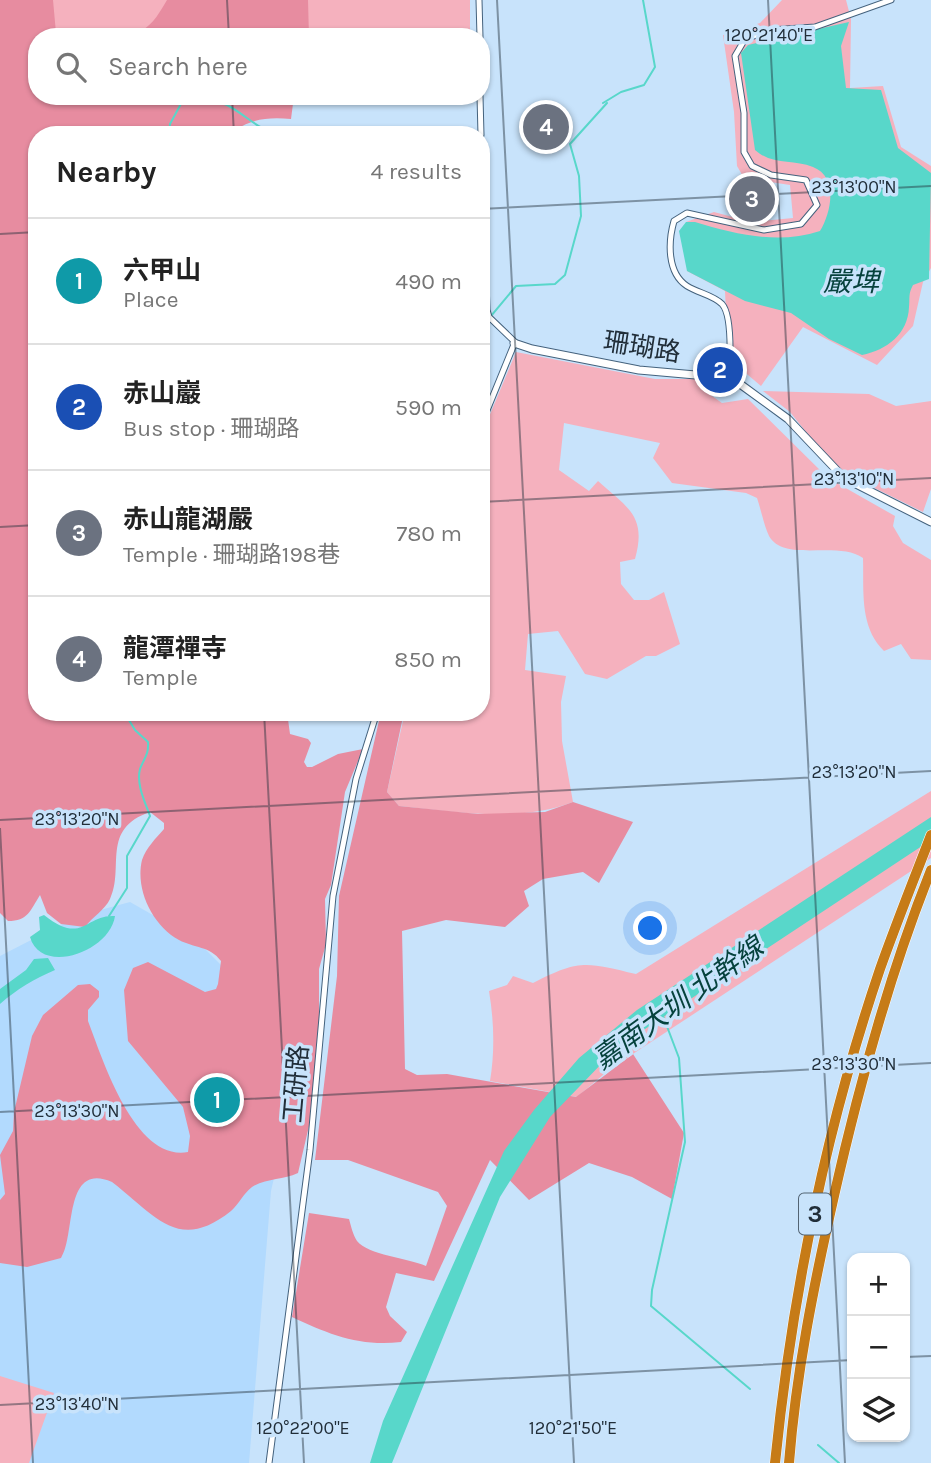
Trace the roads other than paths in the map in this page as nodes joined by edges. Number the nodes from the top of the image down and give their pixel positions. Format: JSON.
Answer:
{"nodes":[{"id":1,"x":479,"y":0,"type":"edge"},
{"id":2,"x":891,"y":0,"type":"edge"},
{"id":3,"x":480,"y":28,"type":"edge"},
{"id":4,"x":480,"y":105,"type":"edge"},
{"id":5,"x":481,"y":126,"type":"edge"},
{"id":6,"x":490,"y":318,"type":"edge"},
{"id":7,"x":514,"y":343,"type":"junction"},
{"id":8,"x":729,"y":380,"type":"junction"},
{"id":9,"x":490,"y":403,"type":"edge"},
{"id":10,"x":931,"y":522,"type":"edge"},
{"id":11,"x":374,"y":721,"type":"edge"},
{"id":12,"x":931,"y":835,"type":"edge"},
{"id":13,"x":931,"y":870,"type":"edge"},
{"id":14,"x":269,"y":1463,"type":"edge"},
{"id":15,"x":775,"y":1463,"type":"edge"},
{"id":16,"x":789,"y":1463,"type":"edge"}],
"edges":[{"from":1,"to":3,"type":"street"},
{"from":2,"to":8,"type":"street"},
{"from":4,"to":5,"type":"street"},
{"from":6,"to":7,"type":"street"},
{"from":7,"to":8,"type":"street","name":"珊瑚路"},
{"from":7,"to":9,"type":"street"},
{"from":8,"to":10,"type":"street","name":"珊瑚路"},
{"from":11,"to":14,"type":"street","name":"工研路"},
{"from":12,"to":15,"type":"highway","number":"3"},
{"from":13,"to":16,"type":"highway","number":"3"}]}
